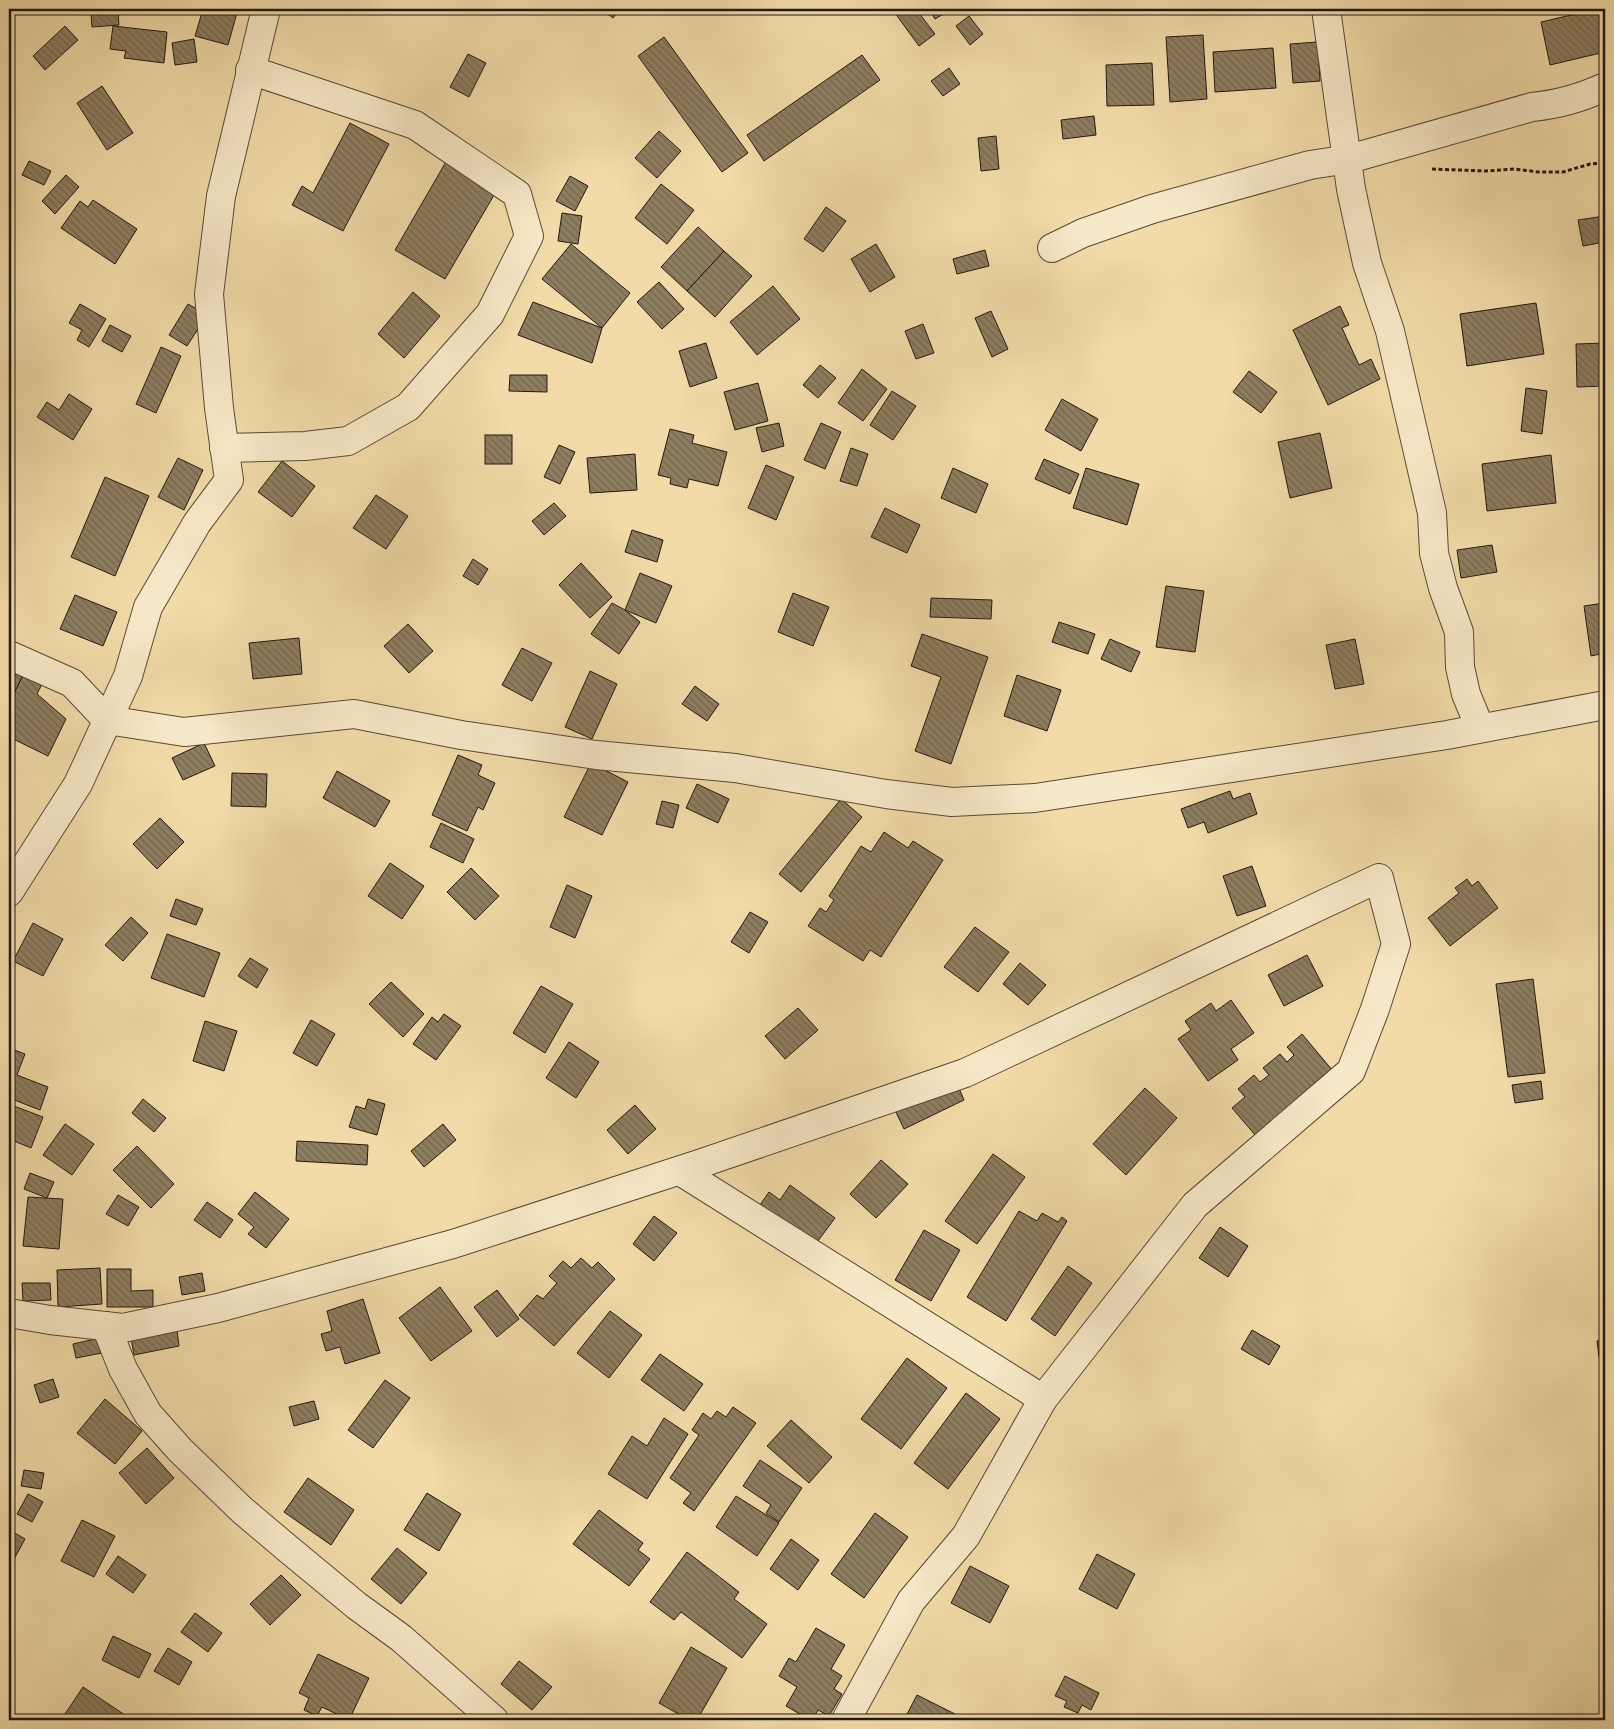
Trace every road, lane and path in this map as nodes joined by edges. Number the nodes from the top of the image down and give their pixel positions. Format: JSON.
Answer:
{"nodes":[{"id":1,"x":266,"y":9,"type":"edge"},
{"id":2,"x":1326,"y":9,"type":"edge"},
{"id":3,"x":250,"y":70,"type":"junction"},
{"id":4,"x":1605,"y":87,"type":"edge"},
{"id":5,"x":1349,"y":159,"type":"junction"},
{"id":6,"x":1605,"y":164,"type":"edge"},
{"id":7,"x":1429,"y":168,"type":"dead end"},
{"id":8,"x":1052,"y":248,"type":"dead end"},
{"id":9,"x":224,"y":448,"type":"junction"},
{"id":10,"x":9,"y":655,"type":"edge"},
{"id":11,"x":1605,"y":704,"type":"edge"},
{"id":12,"x":107,"y":720,"type":"junction"},
{"id":13,"x":1480,"y":728,"type":"junction"},
{"id":14,"x":9,"y":892,"type":"edge"},
{"id":15,"x":680,"y":1171,"type":"junction"},
{"id":16,"x":9,"y":1313,"type":"edge"},
{"id":17,"x":106,"y":1326,"type":"junction"},
{"id":18,"x":1043,"y":1399,"type":"junction"},
{"id":19,"x":494,"y":1720,"type":"edge"},
{"id":20,"x":846,"y":1720,"type":"edge"}],
"edges":[{"from":1,"to":3,"type":"street"},
{"from":2,"to":5,"type":"street"},
{"from":3,"to":9,"type":"street"},
{"from":3,"to":9,"type":"street"},
{"from":4,"to":5,"type":"street"},
{"from":5,"to":8,"type":"street"},
{"from":5,"to":13,"type":"street"},
{"from":6,"to":7,"type":"path"},
{"from":9,"to":12,"type":"street"},
{"from":10,"to":12,"type":"street"},
{"from":11,"to":13,"type":"street"},
{"from":12,"to":13,"type":"street"},
{"from":12,"to":14,"type":"street"},
{"from":15,"to":17,"type":"street"},
{"from":15,"to":18,"type":"street"},
{"from":15,"to":18,"type":"street"},
{"from":16,"to":17,"type":"street"},
{"from":17,"to":19,"type":"street"},
{"from":18,"to":20,"type":"street"}]}
